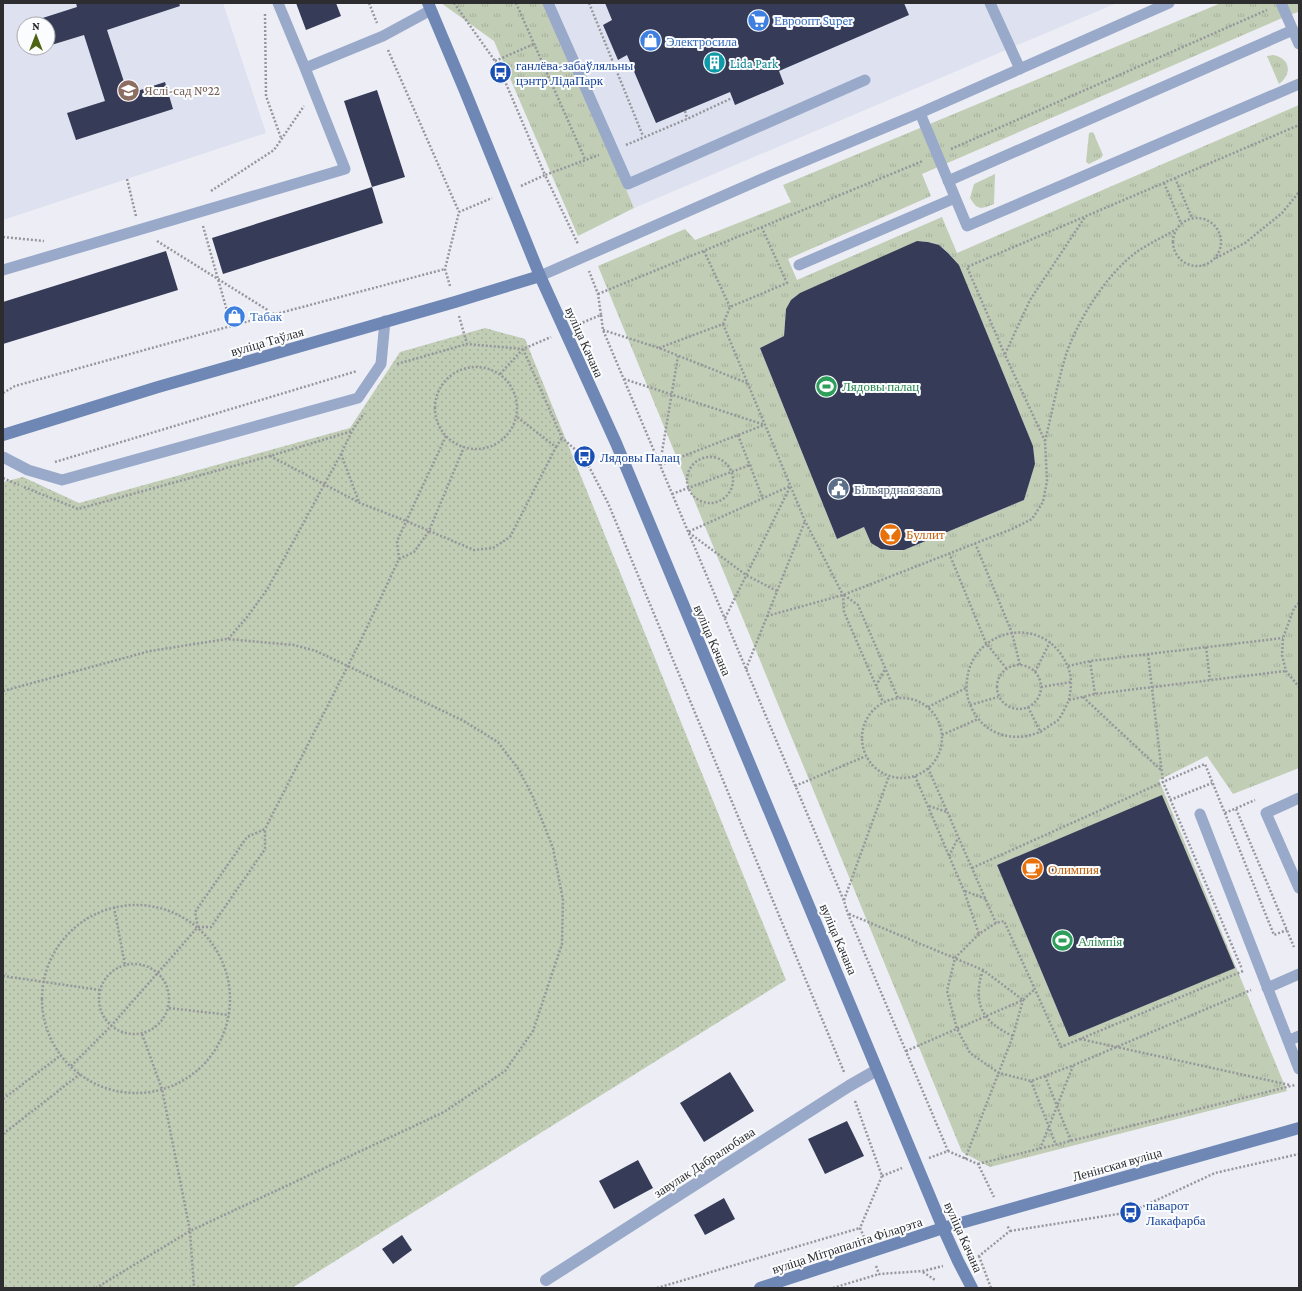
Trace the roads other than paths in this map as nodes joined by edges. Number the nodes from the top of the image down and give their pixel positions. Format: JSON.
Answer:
{"nodes":[{"id":1,"x":278,"y":3,"type":"edge"},
{"id":2,"x":548,"y":3,"type":"edge"},
{"id":3,"x":990,"y":3,"type":"edge"},
{"id":4,"x":1168,"y":3,"type":"edge"},
{"id":5,"x":1280,"y":3,"type":"edge"},
{"id":6,"x":429,"y":7,"type":"edge"},
{"id":7,"x":1293,"y":30,"type":"junction"},
{"id":8,"x":1299,"y":44,"type":"edge"},
{"id":9,"x":305,"y":68,"type":"junction"},
{"id":10,"x":1020,"y":69,"type":"junction"},
{"id":11,"x":865,"y":80,"type":"dead end"},
{"id":12,"x":1299,"y":84,"type":"edge"},
{"id":13,"x":920,"y":114,"type":"junction"},
{"id":14,"x":948,"y":181,"type":"junction"},
{"id":15,"x":955,"y":198,"type":"junction"},
{"id":16,"x":799,"y":265,"type":"dead end"},
{"id":17,"x":3,"y":270,"type":"edge"},
{"id":18,"x":540,"y":276,"type":"junction"},
{"id":19,"x":385,"y":321,"type":"junction"},
{"id":20,"x":3,"y":435,"type":"edge"},
{"id":21,"x":3,"y":457,"type":"edge"},
{"id":22,"x":1299,"y":798,"type":"edge"},
{"id":23,"x":1200,"y":814,"type":"dead end"},
{"id":24,"x":1299,"y":888,"type":"edge"},
{"id":25,"x":1299,"y":974,"type":"edge"},
{"id":26,"x":1267,"y":988,"type":"junction"},
{"id":27,"x":1299,"y":1036,"type":"edge"},
{"id":28,"x":1288,"y":1041,"type":"junction"},
{"id":29,"x":1299,"y":1069,"type":"edge"},
{"id":30,"x":877,"y":1070,"type":"junction"},
{"id":31,"x":1299,"y":1128,"type":"edge"},
{"id":32,"x":944,"y":1228,"type":"junction"},
{"id":33,"x":546,"y":1280,"type":"dead end"},
{"id":34,"x":760,"y":1288,"type":"edge"},
{"id":35,"x":972,"y":1288,"type":"edge"}],
"edges":[{"from":1,"to":9,"type":"lane"},
{"from":2,"to":11,"type":"lane"},
{"from":3,"to":10,"type":"lane"},
{"from":4,"to":10,"type":"lane"},
{"from":5,"to":7,"type":"lane"},
{"from":6,"to":9,"type":"lane"},
{"from":6,"to":18,"type":"main road","name":"вуліца Качана"},
{"from":7,"to":8,"type":"lane"},
{"from":7,"to":14,"type":"lane"},
{"from":9,"to":17,"type":"lane"},
{"from":10,"to":13,"type":"lane"},
{"from":12,"to":15,"type":"lane"},
{"from":13,"to":14,"type":"lane"},
{"from":13,"to":18,"type":"lane"},
{"from":14,"to":15,"type":"lane"},
{"from":15,"to":16,"type":"lane"},
{"from":18,"to":19,"type":"main road","name":"вуліца Таўлая"},
{"from":18,"to":30,"type":"main road","name":"вуліца Качана"},
{"from":19,"to":20,"type":"main road","name":"вуліца Таўлая"},
{"from":19,"to":21,"type":"lane"},
{"from":22,"to":24,"type":"lane"},
{"from":23,"to":26,"type":"lane"},
{"from":25,"to":26,"type":"lane"},
{"from":26,"to":28,"type":"lane"},
{"from":27,"to":28,"type":"lane"},
{"from":28,"to":29,"type":"lane"},
{"from":30,"to":32,"type":"main road","name":"вуліца Качана"},
{"from":30,"to":33,"type":"street","name":"завулак Дабралюбава"},
{"from":31,"to":32,"type":"main road","name":"Ленінская вуліца"},
{"from":32,"to":34,"type":"main road","name":"вуліца Мітрапаліта Філарэта"},
{"from":32,"to":35,"type":"main road","name":"вуліца Качана"}]}
